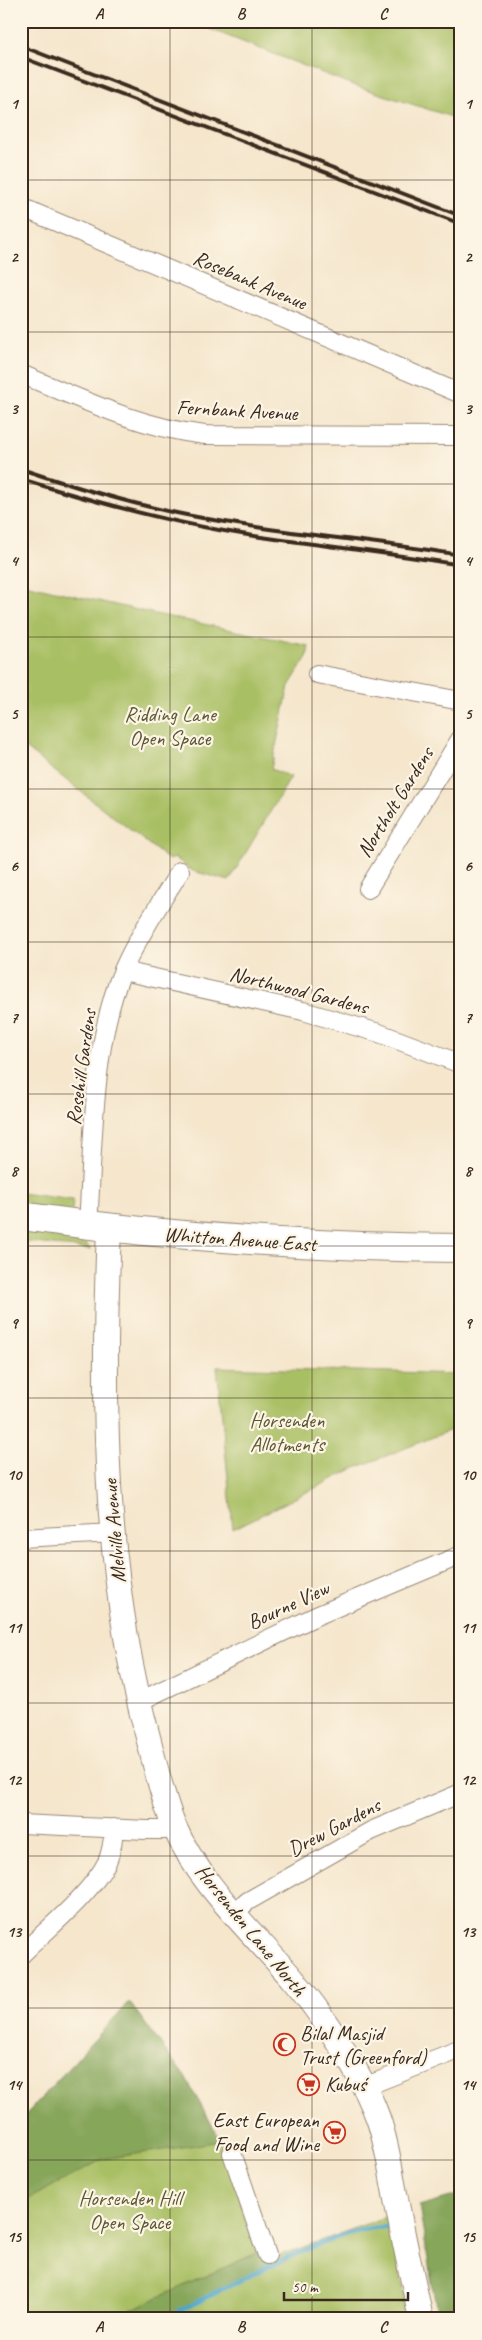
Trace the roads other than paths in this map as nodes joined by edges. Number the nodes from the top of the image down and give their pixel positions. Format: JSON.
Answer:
{"nodes":[{"id":1,"x":21,"y":207,"type":"edge"},
{"id":2,"x":21,"y":374,"type":"edge"},
{"id":3,"x":461,"y":394,"type":"edge"},
{"id":4,"x":461,"y":436,"type":"edge"},
{"id":5,"x":317,"y":674,"type":"dead end"},
{"id":6,"x":461,"y":701,"type":"edge"},
{"id":7,"x":461,"y":738,"type":"edge"},
{"id":8,"x":180,"y":872,"type":"dead end"},
{"id":9,"x":368,"y":889,"type":"dead end"},
{"id":10,"x":122,"y":971,"type":"junction"},
{"id":11,"x":461,"y":1064,"type":"edge"},
{"id":12,"x":21,"y":1216,"type":"edge"},
{"id":13,"x":98,"y":1227,"type":"junction"},
{"id":14,"x":461,"y":1248,"type":"edge"},
{"id":15,"x":114,"y":1534,"type":"junction"},
{"id":16,"x":21,"y":1538,"type":"edge"},
{"id":17,"x":461,"y":1555,"type":"edge"},
{"id":18,"x":138,"y":1702,"type":"junction"},
{"id":19,"x":461,"y":1793,"type":"edge"},
{"id":20,"x":21,"y":1824,"type":"edge"},
{"id":21,"x":174,"y":1826,"type":"junction"},
{"id":22,"x":114,"y":1828,"type":"junction"},
{"id":23,"x":235,"y":1912,"type":"junction"},
{"id":24,"x":21,"y":1955,"type":"edge"},
{"id":25,"x":461,"y":2049,"type":"edge"},
{"id":26,"x":364,"y":2087,"type":"junction"},
{"id":27,"x":232,"y":2153,"type":"dead end"},
{"id":28,"x":267,"y":2255,"type":"dead end"},
{"id":29,"x":421,"y":2319,"type":"edge"}],
"edges":[{"from":1,"to":3,"type":"street","name":"Rosebank Avenue"},
{"from":2,"to":4,"type":"street","name":"Fernbank Avenue"},
{"from":5,"to":6,"type":"street"},
{"from":7,"to":9,"type":"street","name":"Northolt Gardens"},
{"from":8,"to":10,"type":"street","name":"Rosehill Gardens"},
{"from":10,"to":11,"type":"street","name":"Northwood Gardens"},
{"from":10,"to":13,"type":"street","name":"Rosehill Gardens"},
{"from":12,"to":13,"type":"main road","name":"Whitton Avenue East"},
{"from":13,"to":14,"type":"main road","name":"Whitton Avenue East"},
{"from":13,"to":15,"type":"street","name":"Melville Avenue"},
{"from":15,"to":16,"type":"street"},
{"from":15,"to":18,"type":"street","name":"Melville Avenue"},
{"from":17,"to":18,"type":"street","name":"Bourne View"},
{"from":18,"to":21,"type":"street","name":"Melville Avenue"},
{"from":19,"to":23,"type":"street","name":"Drew Gardens"},
{"from":20,"to":22,"type":"street"},
{"from":21,"to":22,"type":"street"},
{"from":21,"to":23,"type":"street","name":"Horsenden Lane North"},
{"from":22,"to":24,"type":"street"},
{"from":23,"to":26,"type":"street","name":"Horsenden Lane North"},
{"from":25,"to":26,"type":"street"},
{"from":26,"to":29,"type":"street","name":"Horsenden Lane North"},
{"from":27,"to":28,"type":"street"}]}
